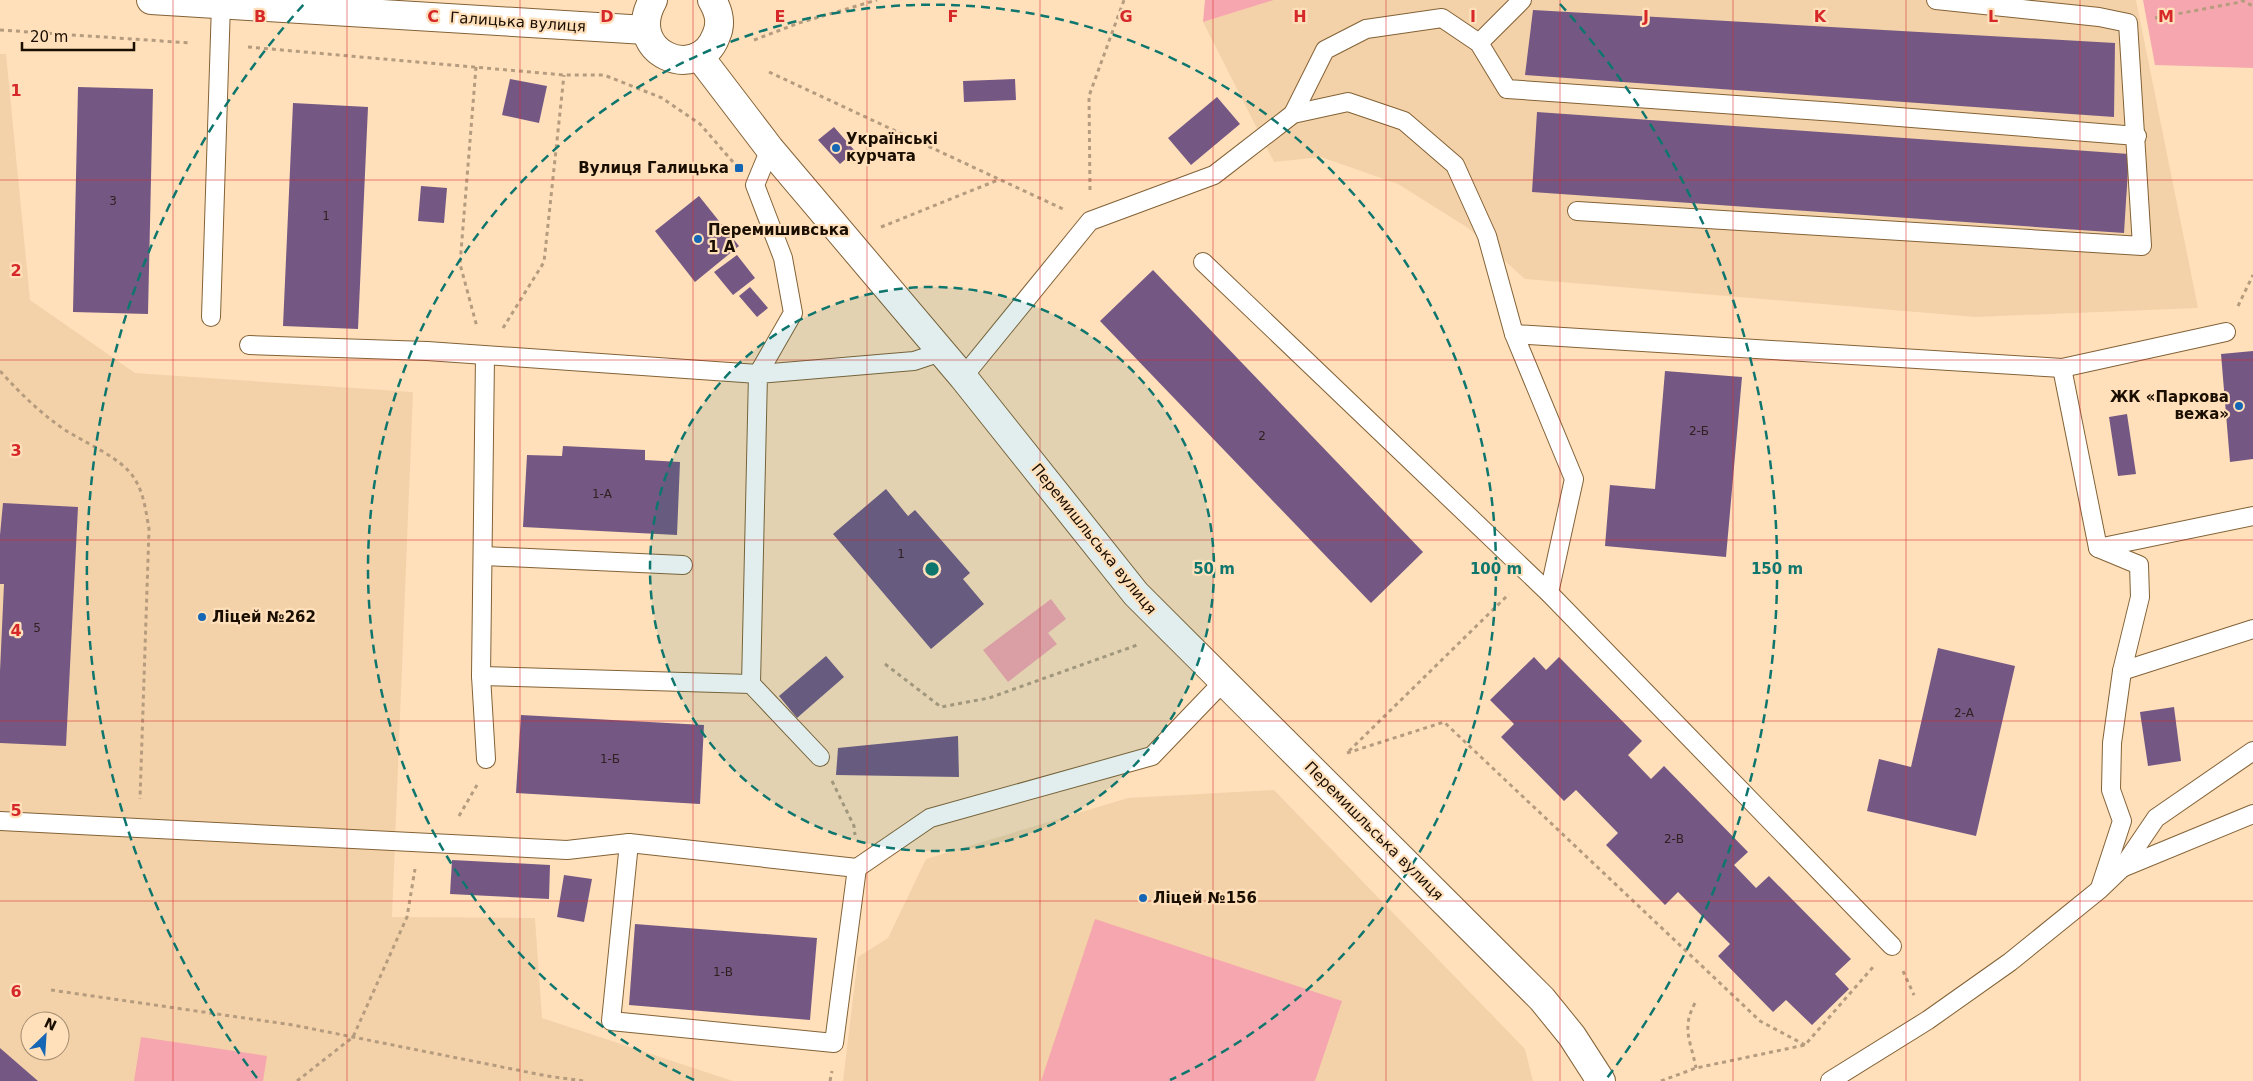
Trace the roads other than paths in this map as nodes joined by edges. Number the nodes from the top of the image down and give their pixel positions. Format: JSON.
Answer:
{"nodes":[{"id":1,"x":151,"y":0,"type":"edge"},
{"id":2,"x":653,"y":0,"type":"edge"},
{"id":3,"x":712,"y":0,"type":"edge"},
{"id":4,"x":1522,"y":0,"type":"edge"},
{"id":5,"x":1936,"y":0,"type":"edge"},
{"id":6,"x":221,"y":4,"type":"junction"},
{"id":7,"x":646,"y":30,"type":"junction"},
{"id":8,"x":1479,"y":43,"type":"junction"},
{"id":9,"x":699,"y":56,"type":"junction"},
{"id":10,"x":1293,"y":114,"type":"junction"},
{"id":11,"x":2137,"y":136,"type":"junction"},
{"id":12,"x":770,"y":149,"type":"junction"},
{"id":13,"x":1577,"y":211,"type":"dead end"},
{"id":14,"x":1203,"y":262,"type":"dead end"},
{"id":15,"x":211,"y":317,"type":"dead end"},
{"id":16,"x":2226,"y":332,"type":"road end"},
{"id":17,"x":1514,"y":334,"type":"junction"},
{"id":18,"x":249,"y":345,"type":"dead end"},
{"id":19,"x":941,"y":352,"type":"junction"},
{"id":20,"x":486,"y":356,"type":"junction"},
{"id":21,"x":2062,"y":368,"type":"junction"},
{"id":22,"x":758,"y":374,"type":"junction"},
{"id":23,"x":963,"y":377,"type":"junction"},
{"id":24,"x":2253,"y":516,"type":"edge"},
{"id":25,"x":2098,"y":548,"type":"junction"},
{"id":26,"x":484,"y":556,"type":"junction"},
{"id":27,"x":683,"y":566,"type":"dead end"},
{"id":28,"x":1549,"y":593,"type":"junction"},
{"id":29,"x":2253,"y":629,"type":"edge"},
{"id":30,"x":2122,"y":671,"type":"junction"},
{"id":31,"x":482,"y":676,"type":"junction"},
{"id":32,"x":1223,"y":682,"type":"junction"},
{"id":33,"x":751,"y":684,"type":"junction"},
{"id":34,"x":2253,"y":751,"type":"edge"},
{"id":35,"x":820,"y":757,"type":"road end"},
{"id":36,"x":486,"y":758,"type":"dead end"},
{"id":37,"x":2253,"y":814,"type":"edge"},
{"id":38,"x":0,"y":821,"type":"edge"},
{"id":39,"x":629,"y":843,"type":"junction"},
{"id":40,"x":857,"y":868,"type":"junction"},
{"id":41,"x":2122,"y":868,"type":"junction"},
{"id":42,"x":2099,"y":890,"type":"junction"},
{"id":43,"x":1892,"y":946,"type":"road end"},
{"id":44,"x":1602,"y":1081,"type":"edge"},
{"id":45,"x":1830,"y":1081,"type":"edge"}],
"edges":[{"from":1,"to":6,"type":"street","name":"Галицька вулиця"},
{"from":2,"to":7,"type":"street"},
{"from":3,"to":9,"type":"street"},
{"from":4,"to":8,"type":"lane"},
{"from":5,"to":11,"type":"lane"},
{"from":6,"to":7,"type":"street","name":"Галицька вулиця"},
{"from":6,"to":15,"type":"lane"},
{"from":7,"to":9,"type":"street"},
{"from":8,"to":10,"type":"lane"},
{"from":8,"to":11,"type":"lane"},
{"from":9,"to":12,"type":"street","name":"Перемишльська вулиця"},
{"from":10,"to":17,"type":"lane"},
{"from":10,"to":23,"type":"lane"},
{"from":11,"to":13,"type":"lane"},
{"from":12,"to":19,"type":"street","name":"Перемишльська вулиця"},
{"from":12,"to":22,"type":"lane"},
{"from":14,"to":28,"type":"lane"},
{"from":16,"to":21,"type":"lane"},
{"from":17,"to":21,"type":"lane"},
{"from":17,"to":28,"type":"lane"},
{"from":18,"to":20,"type":"lane"},
{"from":19,"to":22,"type":"lane"},
{"from":19,"to":23,"type":"street","name":"Перемишльська вулиця"},
{"from":20,"to":22,"type":"lane"},
{"from":20,"to":26,"type":"lane"},
{"from":21,"to":25,"type":"lane"},
{"from":22,"to":33,"type":"lane"},
{"from":23,"to":32,"type":"street","name":"Перемишльська вулиця"},
{"from":24,"to":25,"type":"lane"},
{"from":25,"to":30,"type":"lane"},
{"from":26,"to":27,"type":"lane"},
{"from":26,"to":31,"type":"lane"},
{"from":28,"to":43,"type":"lane"},
{"from":29,"to":30,"type":"lane"},
{"from":30,"to":42,"type":"lane"},
{"from":31,"to":33,"type":"lane"},
{"from":31,"to":36,"type":"lane"},
{"from":32,"to":40,"type":"lane"},
{"from":32,"to":44,"type":"street","name":"Перемишльська вулиця"},
{"from":33,"to":35,"type":"lane"},
{"from":34,"to":41,"type":"lane"},
{"from":37,"to":41,"type":"lane"},
{"from":38,"to":39,"type":"lane"},
{"from":39,"to":40,"type":"lane"},
{"from":39,"to":40,"type":"lane"},
{"from":41,"to":42,"type":"lane"},
{"from":42,"to":45,"type":"lane"}]}
